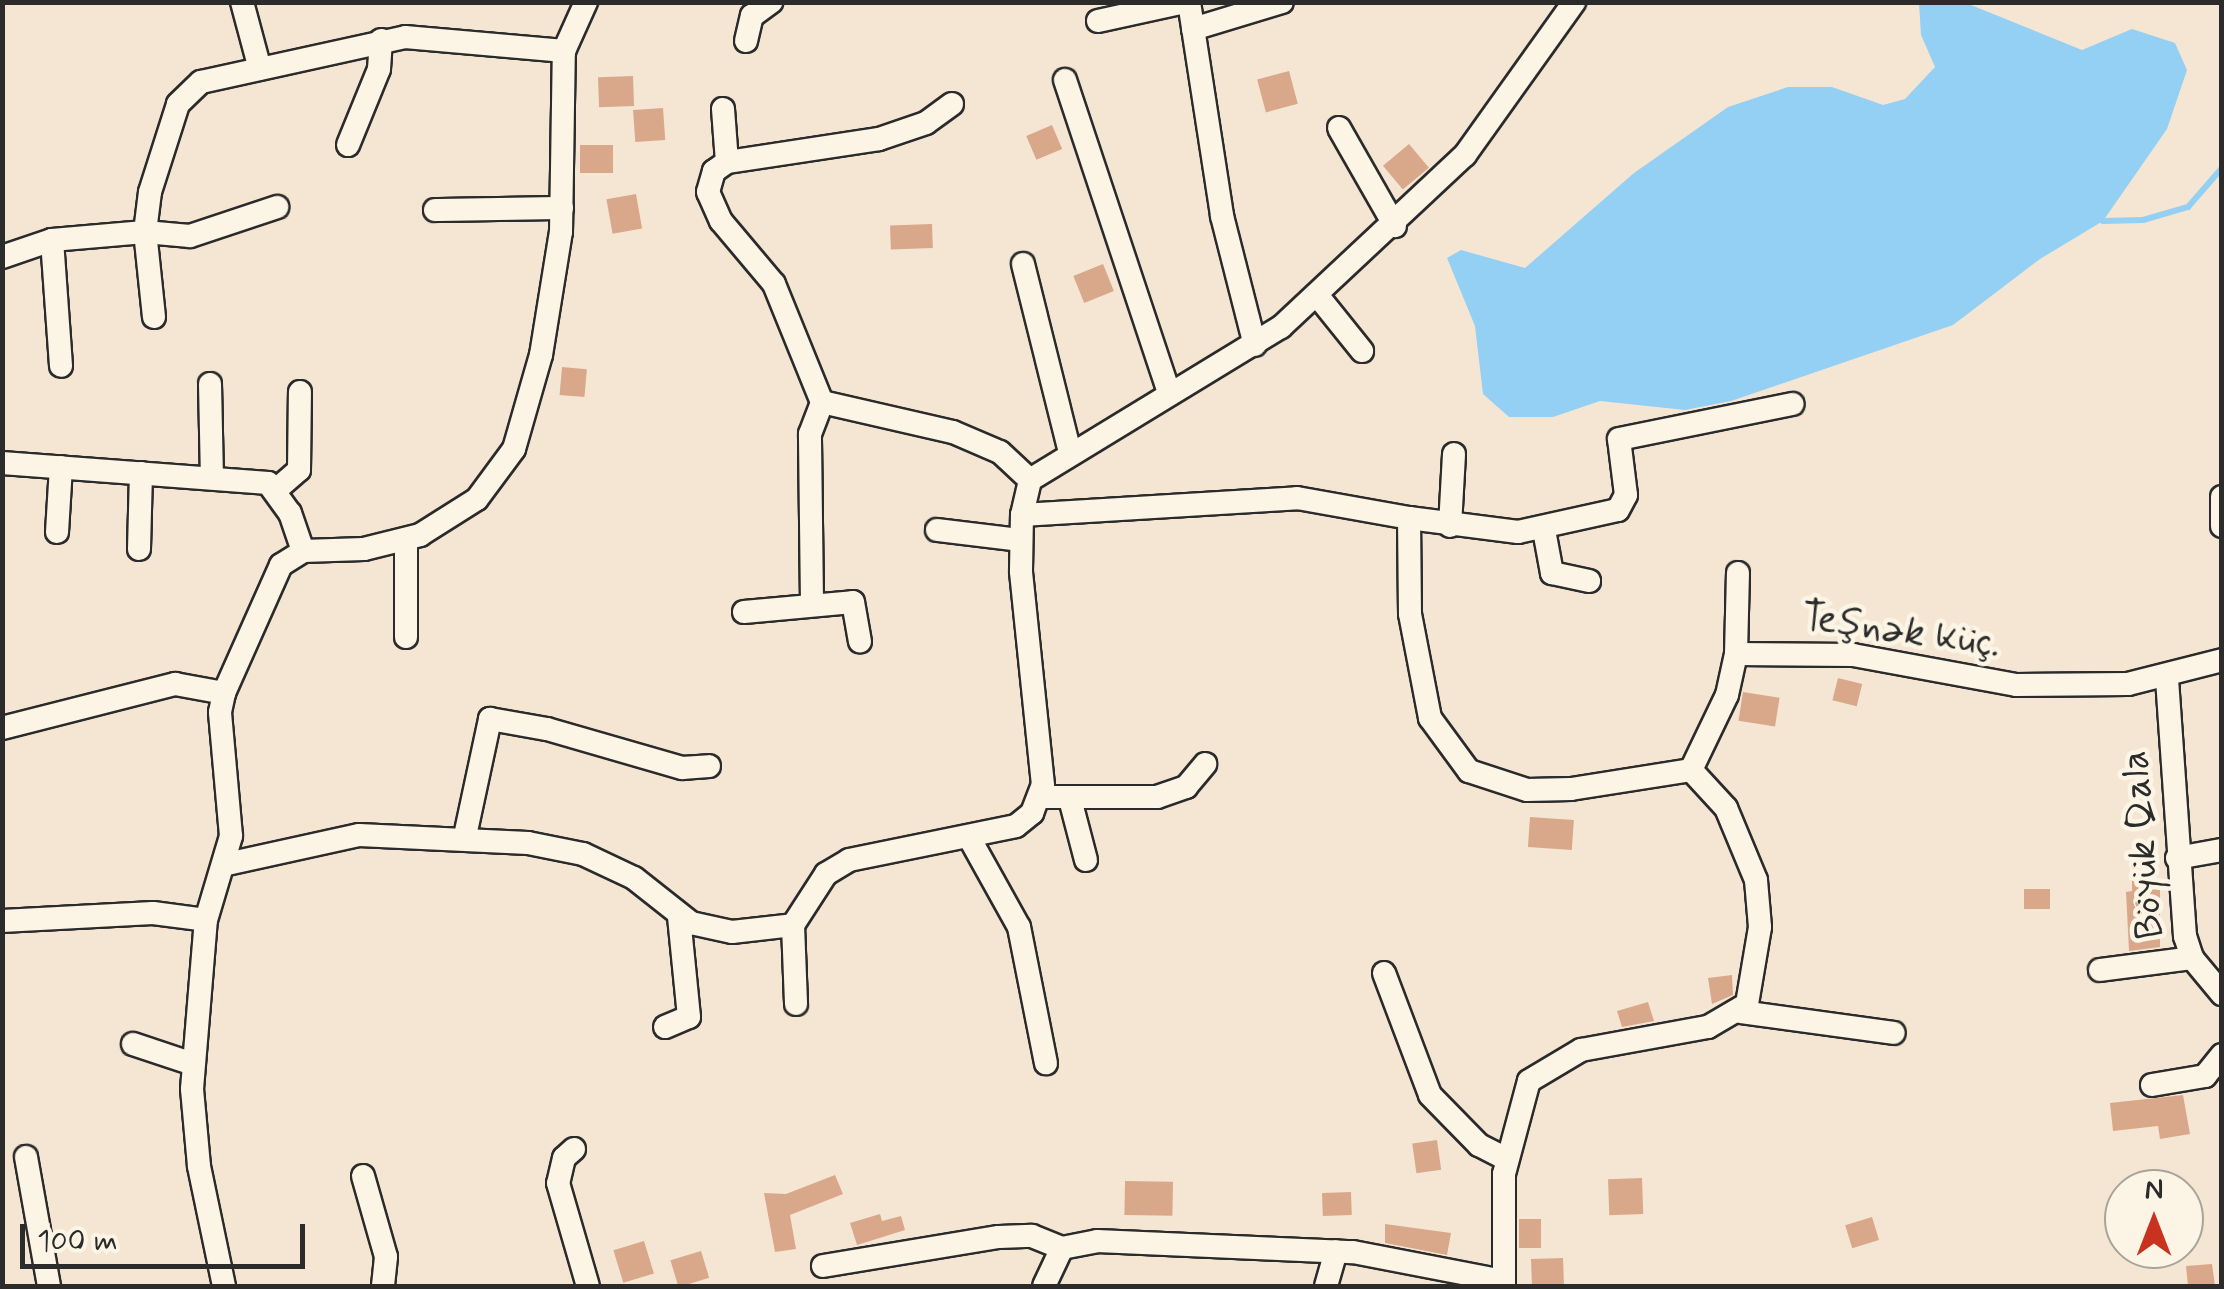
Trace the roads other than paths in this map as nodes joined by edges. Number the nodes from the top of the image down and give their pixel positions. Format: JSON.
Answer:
{"nodes":[{"id":1,"x":242,"y":2,"type":"edge"},
{"id":2,"x":586,"y":2,"type":"edge"},
{"id":3,"x":771,"y":2,"type":"edge"},
{"id":4,"x":1187,"y":2,"type":"edge"},
{"id":5,"x":1282,"y":2,"type":"edge"},
{"id":6,"x":1574,"y":2,"type":"edge"},
{"id":7,"x":1098,"y":21,"type":"dead end"},
{"id":8,"x":1193,"y":30,"type":"junction"},
{"id":9,"x":382,"y":40,"type":"junction"},
{"id":10,"x":746,"y":41,"type":"dead end"},
{"id":11,"x":564,"y":51,"type":"junction"},
{"id":12,"x":260,"y":68,"type":"junction"},
{"id":13,"x":1065,"y":80,"type":"dead end"},
{"id":14,"x":952,"y":104,"type":"dead end"},
{"id":15,"x":723,"y":109,"type":"dead end"},
{"id":16,"x":1339,"y":128,"type":"dead end"},
{"id":17,"x":348,"y":144,"type":"dead end"},
{"id":18,"x":727,"y":162,"type":"junction"},
{"id":19,"x":276,"y":207,"type":"dead end"},
{"id":20,"x":562,"y":208,"type":"junction"},
{"id":21,"x":435,"y":210,"type":"dead end"},
{"id":22,"x":1394,"y":226,"type":"junction"},
{"id":23,"x":145,"y":232,"type":"junction"},
{"id":24,"x":52,"y":240,"type":"junction"},
{"id":25,"x":2,"y":257,"type":"edge"},
{"id":26,"x":1024,"y":264,"type":"dead end"},
{"id":27,"x":1318,"y":295,"type":"junction"},
{"id":28,"x":154,"y":317,"type":"dead end"},
{"id":29,"x":1254,"y":345,"type":"junction"},
{"id":30,"x":1362,"y":351,"type":"dead end"},
{"id":31,"x":61,"y":366,"type":"dead end"},
{"id":32,"x":210,"y":384,"type":"dead end"},
{"id":33,"x":300,"y":392,"type":"dead end"},
{"id":34,"x":1169,"y":393,"type":"junction"},
{"id":35,"x":822,"y":402,"type":"junction"},
{"id":36,"x":1793,"y":404,"type":"dead end"},
{"id":37,"x":1070,"y":453,"type":"junction"},
{"id":38,"x":1454,"y":454,"type":"dead end"},
{"id":39,"x":2,"y":463,"type":"edge"},
{"id":40,"x":61,"y":467,"type":"junction"},
{"id":41,"x":141,"y":472,"type":"junction"},
{"id":42,"x":212,"y":478,"type":"junction"},
{"id":43,"x":1030,"y":480,"type":"junction"},
{"id":44,"x":277,"y":489,"type":"junction"},
{"id":45,"x":2222,"y":497,"type":"edge"},
{"id":46,"x":1022,"y":515,"type":"junction"},
{"id":47,"x":1409,"y":518,"type":"junction"},
{"id":48,"x":1450,"y":526,"type":"junction"},
{"id":49,"x":2222,"y":526,"type":"edge"},
{"id":50,"x":936,"y":530,"type":"dead end"},
{"id":51,"x":1544,"y":530,"type":"junction"},
{"id":52,"x":57,"y":532,"type":"dead end"},
{"id":53,"x":1020,"y":540,"type":"junction"},
{"id":54,"x":406,"y":541,"type":"junction"},
{"id":55,"x":139,"y":548,"type":"dead end"},
{"id":56,"x":303,"y":552,"type":"junction"},
{"id":57,"x":1738,"y":573,"type":"dead end"},
{"id":58,"x":1590,"y":581,"type":"dead end"},
{"id":59,"x":812,"y":603,"type":"junction"},
{"id":60,"x":744,"y":612,"type":"dead end"},
{"id":61,"x":406,"y":636,"type":"dead end"},
{"id":62,"x":860,"y":641,"type":"dead end"},
{"id":63,"x":1736,"y":654,"type":"junction"},
{"id":64,"x":2222,"y":660,"type":"edge"},
{"id":65,"x":2167,"y":678,"type":"junction"},
{"id":66,"x":224,"y":693,"type":"junction"},
{"id":67,"x":2,"y":728,"type":"edge"},
{"id":68,"x":1205,"y":764,"type":"dead end"},
{"id":69,"x":709,"y":766,"type":"dead end"},
{"id":70,"x":1691,"y":770,"type":"junction"},
{"id":71,"x":1042,"y":797,"type":"junction"},
{"id":72,"x":1070,"y":799,"type":"junction"},
{"id":73,"x":465,"y":836,"type":"junction"},
{"id":74,"x":970,"y":839,"type":"junction"},
{"id":75,"x":2222,"y":850,"type":"edge"},
{"id":76,"x":2177,"y":858,"type":"junction"},
{"id":77,"x":1086,"y":860,"type":"dead end"},
{"id":78,"x":227,"y":864,"type":"junction"},
{"id":79,"x":679,"y":916,"type":"junction"},
{"id":80,"x":206,"y":920,"type":"junction"},
{"id":81,"x":2,"y":922,"type":"edge"},
{"id":82,"x":792,"y":926,"type":"junction"},
{"id":83,"x":2192,"y":958,"type":"junction"},
{"id":84,"x":2100,"y":970,"type":"dead end"},
{"id":85,"x":1384,"y":973,"type":"dead end"},
{"id":86,"x":2222,"y":994,"type":"edge"},
{"id":87,"x":796,"y":1004,"type":"dead end"},
{"id":88,"x":1741,"y":1012,"type":"junction"},
{"id":89,"x":665,"y":1027,"type":"dead end"},
{"id":90,"x":1894,"y":1033,"type":"dead end"},
{"id":91,"x":133,"y":1044,"type":"dead end"},
{"id":92,"x":2222,"y":1055,"type":"edge"},
{"id":93,"x":1046,"y":1063,"type":"dead end"},
{"id":94,"x":193,"y":1064,"type":"junction"},
{"id":95,"x":2152,"y":1085,"type":"dead end"},
{"id":96,"x":574,"y":1149,"type":"dead end"},
{"id":97,"x":26,"y":1157,"type":"dead end"},
{"id":98,"x":1506,"y":1159,"type":"junction"},
{"id":99,"x":363,"y":1176,"type":"dead end"},
{"id":100,"x":1062,"y":1248,"type":"junction"},
{"id":101,"x":1336,"y":1251,"type":"junction"},
{"id":102,"x":823,"y":1266,"type":"dead end"},
{"id":103,"x":1503,"y":1284,"type":"edge"},
{"id":104,"x":49,"y":1286,"type":"edge"},
{"id":105,"x":224,"y":1286,"type":"edge"},
{"id":106,"x":383,"y":1286,"type":"edge"},
{"id":107,"x":588,"y":1286,"type":"edge"},
{"id":108,"x":1044,"y":1286,"type":"edge"},
{"id":109,"x":1326,"y":1286,"type":"edge"}],
"edges":[{"from":1,"to":12,"type":"street"},
{"from":2,"to":11,"type":"street"},
{"from":3,"to":10,"type":"street"},
{"from":4,"to":7,"type":"street"},
{"from":4,"to":8,"type":"street"},
{"from":5,"to":8,"type":"street"},
{"from":6,"to":22,"type":"street"},
{"from":8,"to":29,"type":"street"},
{"from":9,"to":11,"type":"street"},
{"from":9,"to":12,"type":"street"},
{"from":9,"to":17,"type":"street"},
{"from":11,"to":20,"type":"street"},
{"from":12,"to":23,"type":"street"},
{"from":13,"to":34,"type":"street"},
{"from":14,"to":18,"type":"street"},
{"from":15,"to":18,"type":"street"},
{"from":16,"to":22,"type":"street"},
{"from":18,"to":35,"type":"street"},
{"from":19,"to":23,"type":"street"},
{"from":20,"to":21,"type":"street"},
{"from":20,"to":54,"type":"street"},
{"from":22,"to":27,"type":"street"},
{"from":23,"to":24,"type":"street"},
{"from":23,"to":28,"type":"street"},
{"from":24,"to":25,"type":"street"},
{"from":24,"to":31,"type":"street"},
{"from":26,"to":37,"type":"street"},
{"from":27,"to":29,"type":"street"},
{"from":27,"to":30,"type":"street"},
{"from":29,"to":34,"type":"street"},
{"from":32,"to":42,"type":"street"},
{"from":33,"to":44,"type":"street"},
{"from":34,"to":37,"type":"street"},
{"from":35,"to":43,"type":"street"},
{"from":35,"to":59,"type":"street"},
{"from":36,"to":51,"type":"street"},
{"from":37,"to":43,"type":"street"},
{"from":38,"to":48,"type":"street"},
{"from":39,"to":40,"type":"street"},
{"from":40,"to":41,"type":"street"},
{"from":40,"to":52,"type":"street"},
{"from":41,"to":42,"type":"street"},
{"from":41,"to":55,"type":"street"},
{"from":42,"to":44,"type":"street"},
{"from":43,"to":46,"type":"street"},
{"from":44,"to":56,"type":"street"},
{"from":45,"to":49,"type":"street"},
{"from":46,"to":47,"type":"street"},
{"from":46,"to":53,"type":"street"},
{"from":47,"to":48,"type":"street"},
{"from":47,"to":70,"type":"street"},
{"from":48,"to":51,"type":"street"},
{"from":50,"to":53,"type":"street"},
{"from":51,"to":58,"type":"street"},
{"from":53,"to":71,"type":"street"},
{"from":54,"to":56,"type":"street"},
{"from":54,"to":61,"type":"street"},
{"from":56,"to":66,"type":"street"},
{"from":57,"to":63,"type":"street"},
{"from":59,"to":60,"type":"street"},
{"from":59,"to":62,"type":"street"},
{"from":63,"to":65,"type":"street","name":"Teşnək küç."},
{"from":63,"to":70,"type":"street"},
{"from":64,"to":65,"type":"street","name":"Teşnək küç."},
{"from":65,"to":76,"type":"street","name":"Böyük Qala"},
{"from":66,"to":67,"type":"street"},
{"from":66,"to":78,"type":"street"},
{"from":68,"to":72,"type":"street"},
{"from":69,"to":73,"type":"street"},
{"from":70,"to":88,"type":"street"},
{"from":71,"to":72,"type":"street"},
{"from":71,"to":74,"type":"street"},
{"from":72,"to":77,"type":"street"},
{"from":73,"to":78,"type":"street"},
{"from":73,"to":79,"type":"street"},
{"from":74,"to":82,"type":"street"},
{"from":74,"to":93,"type":"street"},
{"from":75,"to":76,"type":"street"},
{"from":76,"to":83,"type":"street","name":"Böyük Qala"},
{"from":78,"to":80,"type":"street"},
{"from":79,"to":82,"type":"street"},
{"from":79,"to":89,"type":"street"},
{"from":80,"to":81,"type":"street"},
{"from":80,"to":94,"type":"street"},
{"from":82,"to":87,"type":"street"},
{"from":83,"to":84,"type":"street"},
{"from":83,"to":86,"type":"street","name":"Böyük Qala"},
{"from":85,"to":98,"type":"street"},
{"from":88,"to":90,"type":"street"},
{"from":88,"to":98,"type":"street"},
{"from":91,"to":94,"type":"street"},
{"from":92,"to":95,"type":"street"},
{"from":94,"to":105,"type":"street"},
{"from":96,"to":107,"type":"street"},
{"from":97,"to":104,"type":"street"},
{"from":98,"to":103,"type":"street"},
{"from":99,"to":106,"type":"street"},
{"from":100,"to":101,"type":"street"},
{"from":100,"to":102,"type":"street"},
{"from":100,"to":108,"type":"street"},
{"from":101,"to":103,"type":"street"},
{"from":101,"to":109,"type":"street"}]}
